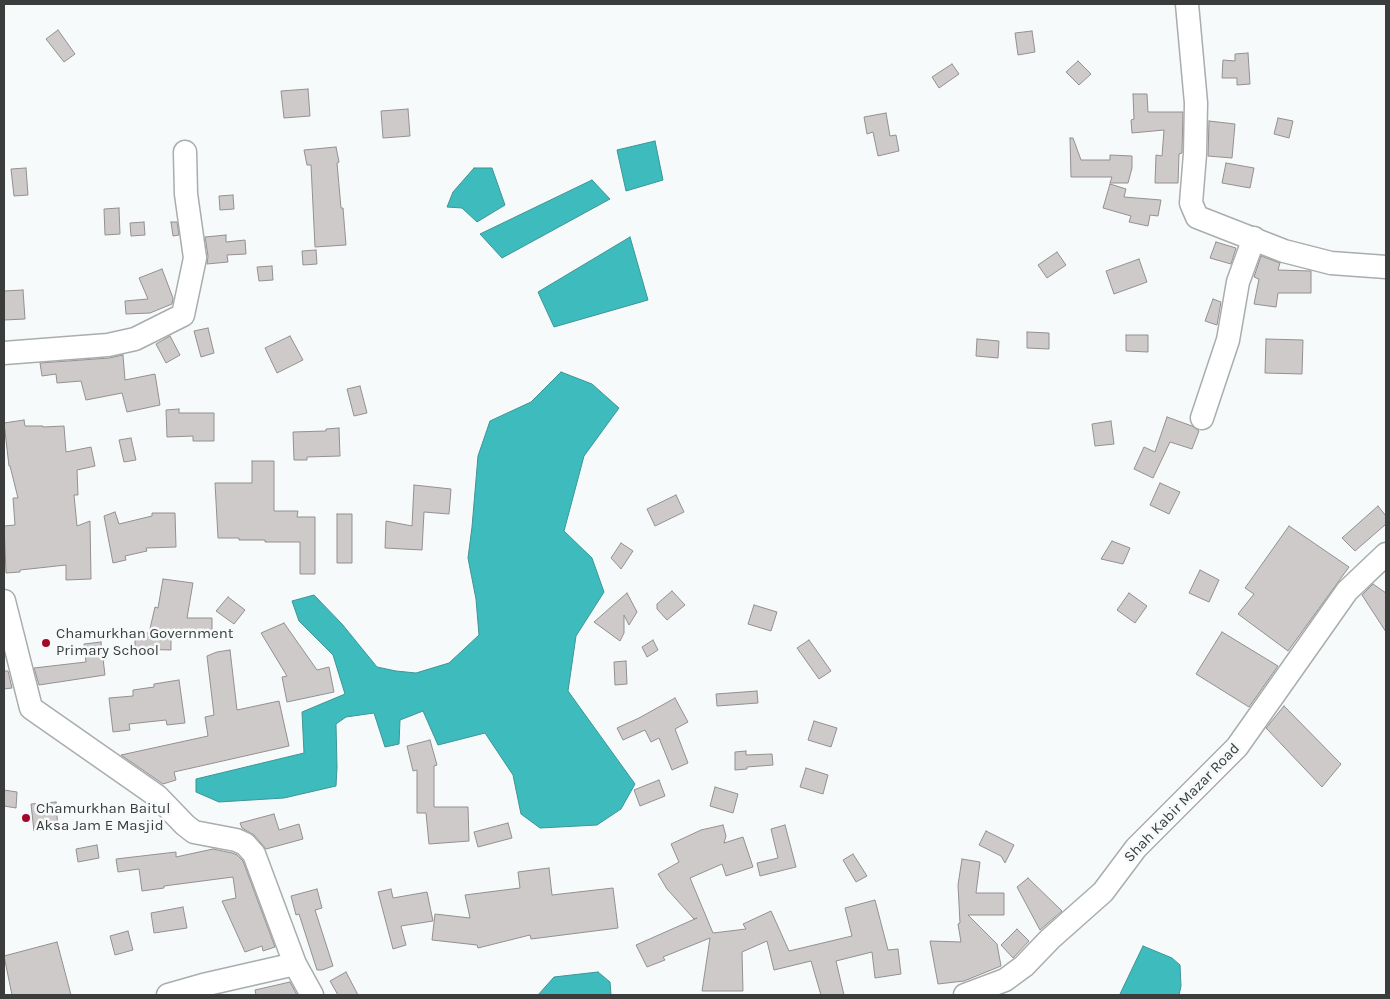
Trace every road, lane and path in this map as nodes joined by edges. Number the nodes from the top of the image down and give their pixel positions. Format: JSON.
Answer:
{"nodes":[{"id":1,"x":1187,"y":4,"type":"edge"},
{"id":2,"x":185,"y":152,"type":"dead end"},
{"id":3,"x":1254,"y":238,"type":"junction"},
{"id":4,"x":1386,"y":267,"type":"edge"},
{"id":5,"x":4,"y":353,"type":"edge"},
{"id":6,"x":1202,"y":418,"type":"dead end"},
{"id":7,"x":1386,"y":554,"type":"edge"},
{"id":8,"x":4,"y":601,"type":"edge"},
{"id":9,"x":294,"y":964,"type":"junction"},
{"id":10,"x":168,"y":995,"type":"edge"},
{"id":11,"x":312,"y":995,"type":"edge"},
{"id":12,"x":965,"y":995,"type":"edge"}],
"edges":[{"from":1,"to":3,"type":"street"},
{"from":2,"to":5,"type":"street"},
{"from":3,"to":4,"type":"street"},
{"from":3,"to":6,"type":"street"},
{"from":7,"to":12,"type":"street","name":"Shah Kabir Mazar Road"},
{"from":8,"to":9,"type":"street"},
{"from":9,"to":10,"type":"street"},
{"from":9,"to":11,"type":"street"}]}
